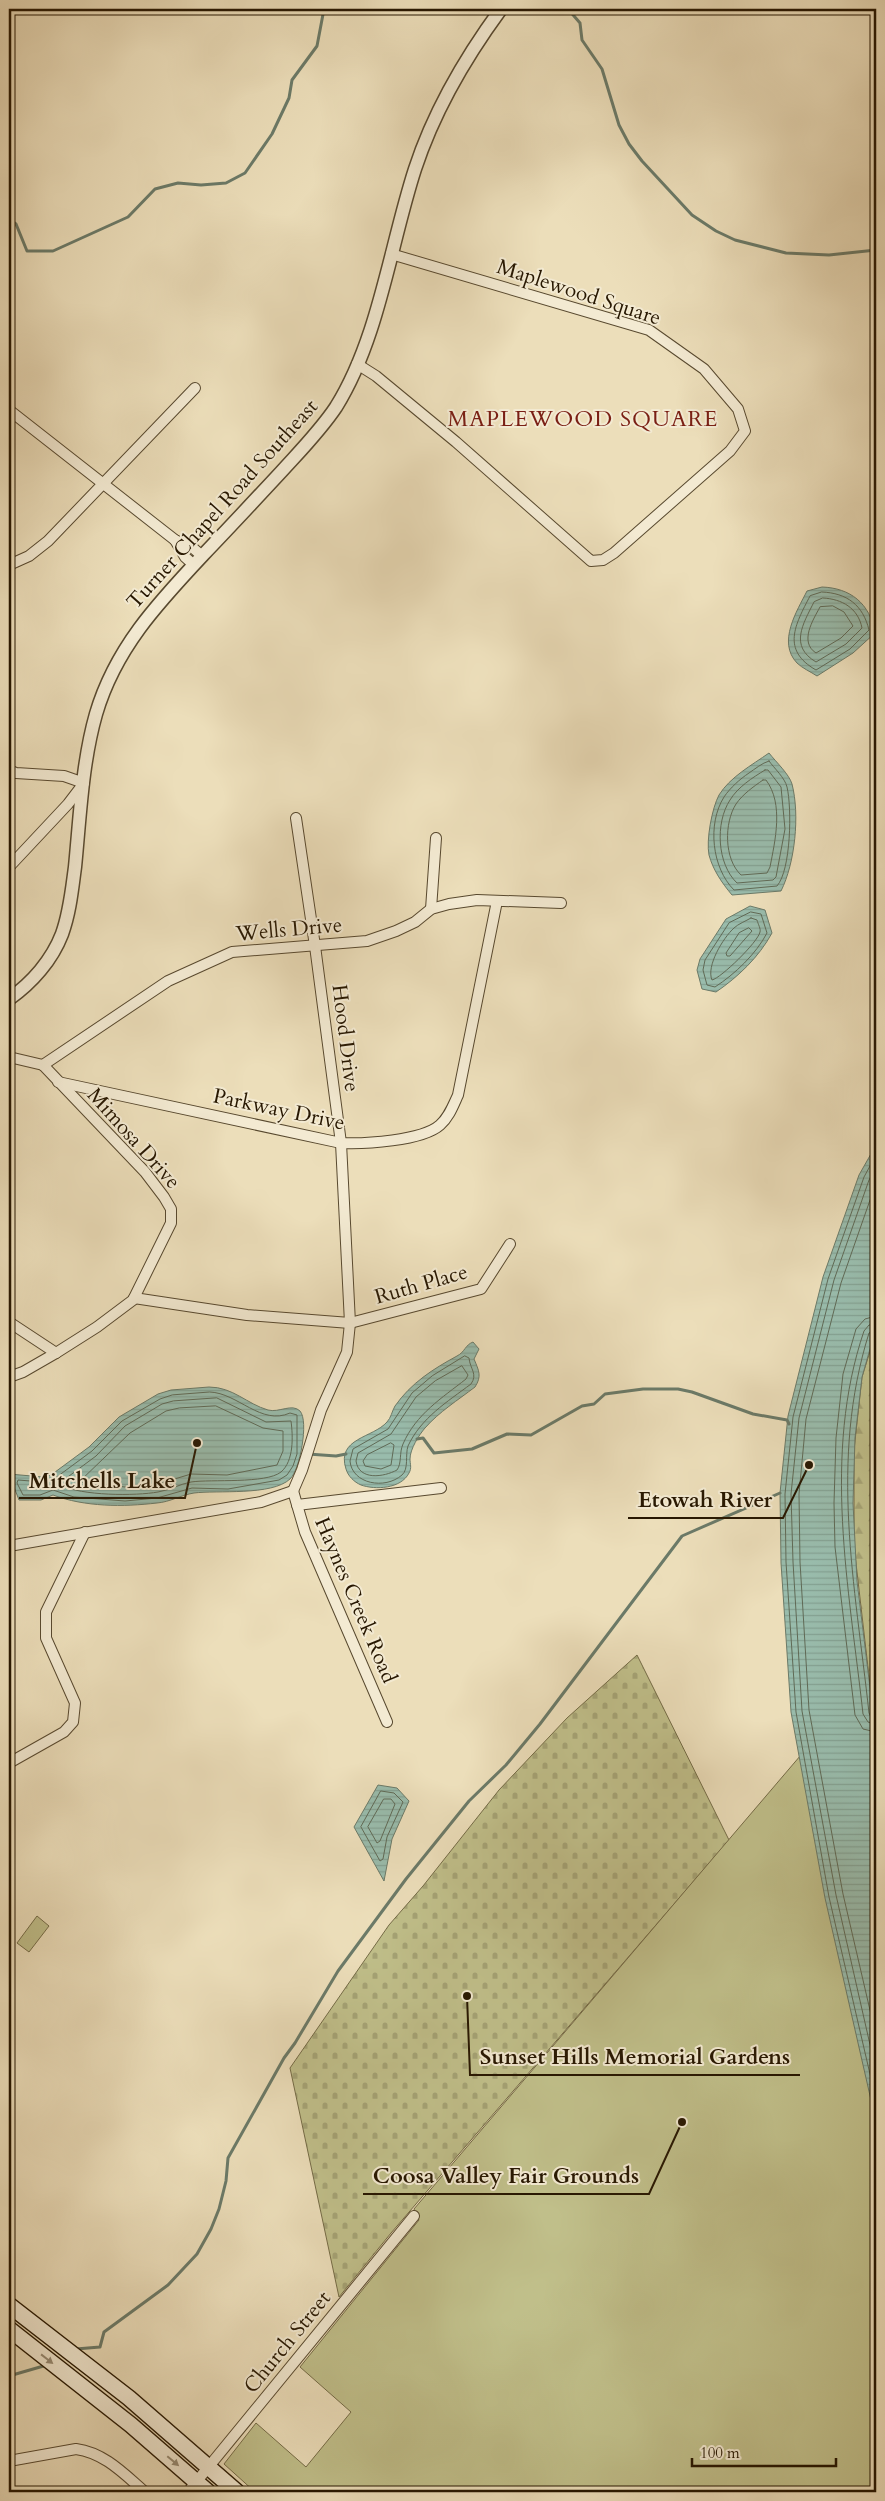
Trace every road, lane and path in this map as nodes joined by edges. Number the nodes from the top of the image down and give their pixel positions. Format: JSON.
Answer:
{"nodes":[{"id":1,"x":501,"y":9,"type":"edge"},
{"id":2,"x":391,"y":254,"type":"junction"},
{"id":3,"x":357,"y":364,"type":"junction"},
{"id":4,"x":195,"y":388,"type":"dead end"},
{"id":5,"x":9,"y":410,"type":"edge"},
{"id":6,"x":104,"y":484,"type":"junction"},
{"id":7,"x":198,"y":561,"type":"junction"},
{"id":8,"x":9,"y":565,"type":"edge"},
{"id":9,"x":9,"y":770,"type":"edge"},
{"id":10,"x":84,"y":783,"type":"junction"},
{"id":11,"x":296,"y":818,"type":"dead end"},
{"id":12,"x":436,"y":838,"type":"dead end"},
{"id":13,"x":9,"y":867,"type":"edge"},
{"id":14,"x":497,"y":901,"type":"junction"},
{"id":15,"x":561,"y":903,"type":"dead end"},
{"id":16,"x":431,"y":909,"type":"junction"},
{"id":17,"x":315,"y":946,"type":"junction"},
{"id":18,"x":9,"y":999,"type":"edge"},
{"id":19,"x":9,"y":1057,"type":"edge"},
{"id":20,"x":43,"y":1065,"type":"junction"},
{"id":21,"x":58,"y":1082,"type":"junction"},
{"id":22,"x":341,"y":1143,"type":"junction"},
{"id":23,"x":510,"y":1244,"type":"dead end"},
{"id":24,"x":134,"y":1298,"type":"junction"},
{"id":25,"x":9,"y":1322,"type":"edge"},
{"id":26,"x":350,"y":1324,"type":"junction"},
{"id":27,"x":56,"y":1353,"type":"junction"},
{"id":28,"x":9,"y":1377,"type":"edge"},
{"id":29,"x":441,"y":1488,"type":"dead end"},
{"id":30,"x":293,"y":1491,"type":"junction"},
{"id":31,"x":297,"y":1505,"type":"junction"},
{"id":32,"x":85,"y":1532,"type":"junction"},
{"id":33,"x":9,"y":1546,"type":"edge"},
{"id":34,"x":388,"y":1722,"type":"dead end"},
{"id":35,"x":9,"y":1763,"type":"edge"},
{"id":36,"x":414,"y":2216,"type":"dead end"},
{"id":37,"x":9,"y":2305,"type":"edge"},
{"id":38,"x":9,"y":2329,"type":"edge"},
{"id":39,"x":9,"y":2461,"type":"edge"},
{"id":40,"x":209,"y":2467,"type":"junction"},
{"id":41,"x":198,"y":2489,"type":"edge"},
{"id":42,"x":145,"y":2492,"type":"edge"},
{"id":43,"x":237,"y":2492,"type":"edge"}],
"edges":[{"from":1,"to":2,"type":"street","name":"Turner Chapel Road Southeast"},
{"from":2,"to":3,"type":"street","name":"Turner Chapel Road Southeast"},
{"from":2,"to":3,"type":"street","name":"Maplewood Square"},
{"from":3,"to":7,"type":"street","name":"Turner Chapel Road Southeast"},
{"from":4,"to":6,"type":"street"},
{"from":5,"to":6,"type":"street"},
{"from":6,"to":7,"type":"street"},
{"from":6,"to":8,"type":"street"},
{"from":7,"to":10,"type":"street","name":"Turner Chapel Road Southeast"},
{"from":9,"to":10,"type":"street"},
{"from":10,"to":13,"type":"street"},
{"from":10,"to":18,"type":"street","name":"Turner Chapel Road Southeast"},
{"from":11,"to":17,"type":"street","name":"Hood Drive"},
{"from":12,"to":16,"type":"street"},
{"from":14,"to":15,"type":"street","name":"Wells Drive"},
{"from":14,"to":16,"type":"street","name":"Wells Drive"},
{"from":14,"to":22,"type":"street","name":"Parkway Drive"},
{"from":16,"to":17,"type":"street","name":"Wells Drive"},
{"from":17,"to":20,"type":"street","name":"Wells Drive"},
{"from":17,"to":22,"type":"street","name":"Hood Drive"},
{"from":19,"to":20,"type":"street"},
{"from":20,"to":21,"type":"street","name":"Mimosa Drive"},
{"from":21,"to":22,"type":"street","name":"Parkway Drive"},
{"from":21,"to":24,"type":"street","name":"Mimosa Drive"},
{"from":22,"to":26,"type":"street","name":"Hood Drive"},
{"from":23,"to":26,"type":"street","name":"Ruth Place"},
{"from":24,"to":26,"type":"street","name":"Ruth Place"},
{"from":24,"to":27,"type":"street","name":"Mimosa Drive"},
{"from":25,"to":27,"type":"street"},
{"from":26,"to":30,"type":"street","name":"Hood Drive"},
{"from":27,"to":28,"type":"street","name":"Mimosa Drive"},
{"from":29,"to":31,"type":"street"},
{"from":30,"to":31,"type":"street","name":"Haynes Creek Road"},
{"from":30,"to":32,"type":"street"},
{"from":31,"to":34,"type":"street","name":"Haynes Creek Road"},
{"from":32,"to":33,"type":"street"},
{"from":32,"to":35,"type":"street"},
{"from":36,"to":40,"type":"street","name":"Church Street"},
{"from":37,"to":40,"type":"main road"},
{"from":38,"to":41,"type":"main road","one_way":true},
{"from":39,"to":42,"type":"street"},
{"from":40,"to":41,"type":"street","name":"Church Street"},
{"from":40,"to":43,"type":"main road"}]}
